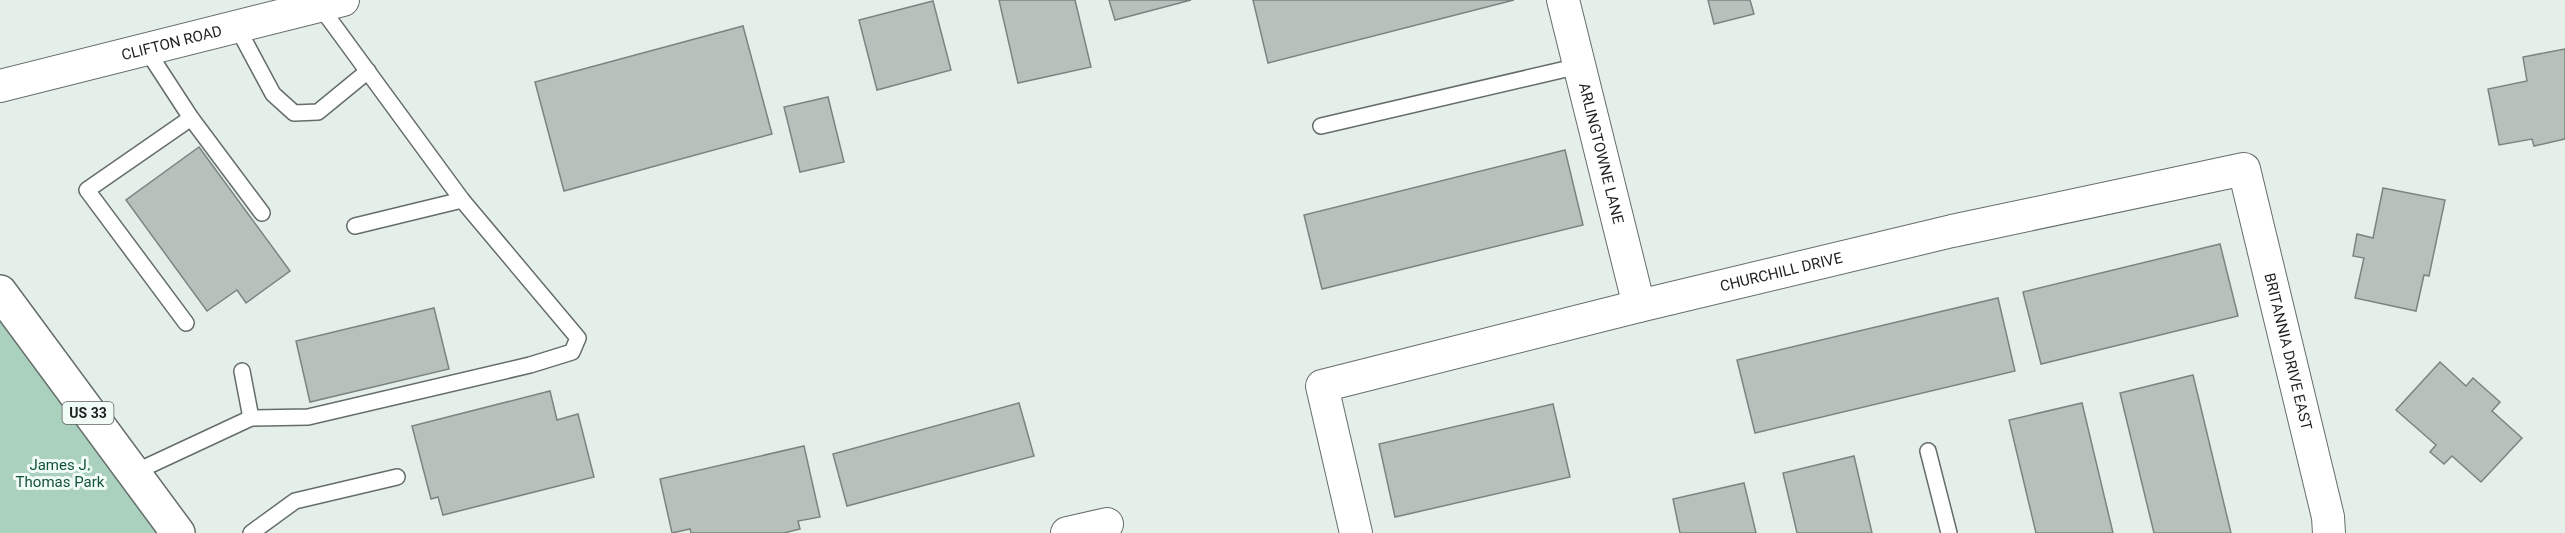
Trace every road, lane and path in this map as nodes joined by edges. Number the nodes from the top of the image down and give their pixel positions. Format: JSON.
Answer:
{"nodes":[{"id":1,"x":1563,"y":0,"type":"edge"},
{"id":2,"x":326,"y":2,"type":"edge"},
{"id":3,"x":237,"y":27,"type":"junction"},
{"id":4,"x":146,"y":49,"type":"junction"},
{"id":5,"x":1579,"y":66,"type":"junction"},
{"id":6,"x":368,"y":71,"type":"junction"},
{"id":7,"x":0,"y":86,"type":"edge"},
{"id":8,"x":191,"y":118,"type":"junction"},
{"id":9,"x":1321,"y":126,"type":"dead end"},
{"id":10,"x":2244,"y":169,"type":"joint"},
{"id":11,"x":462,"y":200,"type":"junction"},
{"id":12,"x":262,"y":213,"type":"dead end"},
{"id":13,"x":355,"y":226,"type":"dead end"},
{"id":14,"x":0,"y":292,"type":"edge"},
{"id":15,"x":1639,"y":306,"type":"junction"},
{"id":16,"x":186,"y":323,"type":"dead end"},
{"id":17,"x":242,"y":371,"type":"dead end"},
{"id":18,"x":251,"y":418,"type":"junction"},
{"id":19,"x":1928,"y":451,"type":"dead end"},
{"id":20,"x":133,"y":473,"type":"junction"},
{"id":21,"x":397,"y":477,"type":"dead end"},
{"id":22,"x":1107,"y":524,"type":"dead end"},
{"id":23,"x":178,"y":533,"type":"edge"},
{"id":24,"x":251,"y":533,"type":"edge"},
{"id":25,"x":1067,"y":533,"type":"edge"},
{"id":26,"x":1356,"y":533,"type":"edge"},
{"id":27,"x":1950,"y":533,"type":"edge"},
{"id":28,"x":2329,"y":533,"type":"edge"}],
"edges":[{"from":1,"to":5,"type":"street","name":"ARLINGTOWNE LANE"},
{"from":2,"to":3,"type":"street","name":"CLIFTON ROAD"},
{"from":2,"to":6,"type":"lane"},
{"from":3,"to":4,"type":"street","name":"CLIFTON ROAD"},
{"from":3,"to":6,"type":"lane"},
{"from":4,"to":7,"type":"street","name":"CLIFTON ROAD"},
{"from":4,"to":8,"type":"lane"},
{"from":5,"to":9,"type":"lane"},
{"from":5,"to":15,"type":"street","name":"ARLINGTOWNE LANE"},
{"from":6,"to":11,"type":"lane"},
{"from":8,"to":12,"type":"lane"},
{"from":8,"to":16,"type":"lane"},
{"from":10,"to":15,"type":"street","name":"CHURCHILL DRIVE"},
{"from":10,"to":28,"type":"street","name":"BRITANNIA DRIVE EAST"},
{"from":11,"to":13,"type":"lane"},
{"from":11,"to":18,"type":"lane"},
{"from":14,"to":20,"type":"main road","number":"US 33"},
{"from":15,"to":26,"type":"street","name":"CHURCHILL DRIVE"},
{"from":17,"to":18,"type":"lane"},
{"from":18,"to":20,"type":"lane"},
{"from":19,"to":27,"type":"lane"},
{"from":20,"to":23,"type":"main road","number":"US 33"},
{"from":21,"to":24,"type":"lane"},
{"from":22,"to":25,"type":"street"}]}
